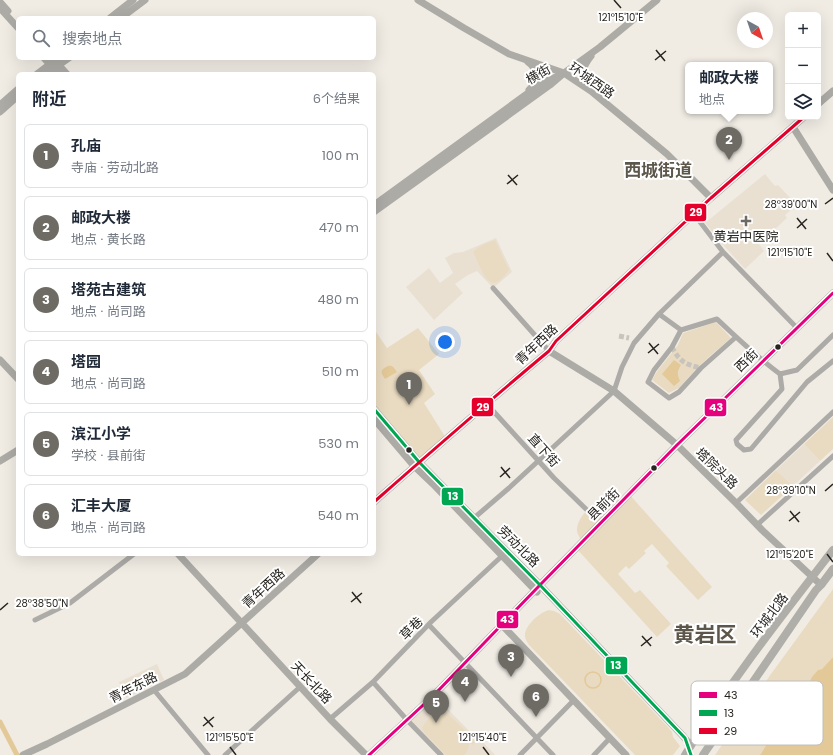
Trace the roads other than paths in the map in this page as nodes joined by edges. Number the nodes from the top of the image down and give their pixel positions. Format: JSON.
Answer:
{"nodes":[{"id":1,"x":133,"y":0,"type":"edge"},
{"id":2,"x":145,"y":0,"type":"edge"},
{"id":3,"x":418,"y":0,"type":"edge"},
{"id":4,"x":657,"y":0,"type":"edge"},
{"id":5,"x":0,"y":2,"type":"edge"},
{"id":6,"x":0,"y":8,"type":"edge"},
{"id":7,"x":113,"y":16,"type":"edge"},
{"id":8,"x":124,"y":16,"type":"edge"},
{"id":9,"x":16,"y":19,"type":"edge"},
{"id":10,"x":16,"y":26,"type":"edge"},
{"id":11,"x":596,"y":50,"type":"junction"},
{"id":12,"x":523,"y":59,"type":"junction"},
{"id":13,"x":64,"y":60,"type":"edge"},
{"id":14,"x":55,"y":64,"type":"edge"},
{"id":15,"x":41,"y":72,"type":"edge"},
{"id":16,"x":48,"y":72,"type":"edge"},
{"id":17,"x":65,"y":72,"type":"edge"},
{"id":18,"x":564,"y":73,"type":"junction"},
{"id":19,"x":16,"y":91,"type":"edge"},
{"id":20,"x":833,"y":91,"type":"edge"},
{"id":21,"x":596,"y":95,"type":"junction"},
{"id":22,"x":16,"y":98,"type":"edge"},
{"id":23,"x":520,"y":100,"type":"junction"},
{"id":24,"x":821,"y":101,"type":"edge"},
{"id":25,"x":0,"y":105,"type":"edge"},
{"id":26,"x":0,"y":112,"type":"edge"},
{"id":27,"x":801,"y":120,"type":"edge"},
{"id":28,"x":793,"y":127,"type":"junction"},
{"id":29,"x":405,"y":186,"type":"junction"},
{"id":30,"x":833,"y":190,"type":"edge"},
{"id":31,"x":711,"y":198,"type":"junction"},
{"id":32,"x":376,"y":204,"type":"edge"},
{"id":33,"x":376,"y":210,"type":"edge"},
{"id":34,"x":694,"y":214,"type":"junction"},
{"id":35,"x":723,"y":252,"type":"junction"},
{"id":36,"x":493,"y":288,"type":"dead end"},
{"id":37,"x":833,"y":293,"type":"edge"},
{"id":38,"x":659,"y":314,"type":"junction"},
{"id":39,"x":797,"y":328,"type":"junction"},
{"id":40,"x":681,"y":330,"type":"junction"},
{"id":41,"x":833,"y":335,"type":"edge"},
{"id":42,"x":736,"y":337,"type":"junction"},
{"id":43,"x":629,"y":338,"type":"tunnel mouth"},
{"id":44,"x":634,"y":343,"type":"junction"},
{"id":45,"x":549,"y":351,"type":"junction"},
{"id":46,"x":0,"y":360,"type":"edge"},
{"id":47,"x":762,"y":361,"type":"junction"},
{"id":48,"x":831,"y":362,"type":"edge"},
{"id":49,"x":833,"y":368,"type":"edge"},
{"id":50,"x":780,"y":374,"type":"junction"},
{"id":51,"x":16,"y":378,"type":"edge"},
{"id":52,"x":614,"y":390,"type":"junction"},
{"id":53,"x":486,"y":403,"type":"junction"},
{"id":54,"x":376,"y":412,"type":"edge"},
{"id":55,"x":833,"y":412,"type":"edge"},
{"id":56,"x":376,"y":422,"type":"edge"},
{"id":57,"x":677,"y":445,"type":"junction"},
{"id":58,"x":16,"y":451,"type":"edge"},
{"id":59,"x":833,"y":456,"type":"edge"},
{"id":60,"x":16,"y":457,"type":"edge"},
{"id":61,"x":538,"y":460,"type":"junction"},
{"id":62,"x":0,"y":461,"type":"edge"},
{"id":63,"x":417,"y":464,"type":"junction"},
{"id":64,"x":0,"y":467,"type":"edge"},
{"id":65,"x":376,"y":500,"type":"edge"},
{"id":66,"x":736,"y":503,"type":"junction"},
{"id":67,"x":587,"y":510,"type":"dead end"},
{"id":68,"x":474,"y":518,"type":"junction"},
{"id":69,"x":757,"y":525,"type":"junction"},
{"id":70,"x":833,"y":550,"type":"edge"},
{"id":71,"x":504,"y":553,"type":"junction"},
{"id":72,"x":131,"y":556,"type":"edge"},
{"id":73,"x":180,"y":556,"type":"edge"},
{"id":74,"x":316,"y":556,"type":"edge"},
{"id":75,"x":833,"y":569,"type":"edge"},
{"id":76,"x":812,"y":577,"type":"junction"},
{"id":77,"x":821,"y":585,"type":"junction"},
{"id":78,"x":539,"y":589,"type":"junction"},
{"id":79,"x":35,"y":620,"type":"dead end"},
{"id":80,"x":242,"y":624,"type":"junction"},
{"id":81,"x":429,"y":625,"type":"junction"},
{"id":82,"x":501,"y":627,"type":"junction"},
{"id":83,"x":465,"y":664,"type":"junction"},
{"id":84,"x":734,"y":681,"type":"edge"},
{"id":85,"x":754,"y":681,"type":"edge"},
{"id":86,"x":373,"y":682,"type":"junction"},
{"id":87,"x":300,"y":687,"type":"junction"},
{"id":88,"x":154,"y":690,"type":"junction"},
{"id":89,"x":574,"y":700,"type":"junction"},
{"id":90,"x":330,"y":718,"type":"junction"},
{"id":91,"x":407,"y":720,"type":"junction"},
{"id":92,"x":537,"y":738,"type":"junction"},
{"id":93,"x":610,"y":738,"type":"junction"},
{"id":94,"x":710,"y":745,"type":"edge"},
{"id":95,"x":688,"y":753,"type":"edge"},
{"id":96,"x":24,"y":755,"type":"edge"},
{"id":97,"x":208,"y":755,"type":"edge"},
{"id":98,"x":226,"y":755,"type":"edge"},
{"id":99,"x":367,"y":755,"type":"edge"},
{"id":100,"x":441,"y":755,"type":"edge"},
{"id":101,"x":520,"y":755,"type":"edge"},
{"id":102,"x":553,"y":755,"type":"edge"},
{"id":103,"x":594,"y":755,"type":"edge"},
{"id":104,"x":626,"y":755,"type":"edge"},
{"id":105,"x":703,"y":755,"type":"edge"}],
"edges":[{"from":1,"to":7,"type":"street"},
{"from":2,"to":8,"type":"street"},
{"from":3,"to":12,"type":"street","name":"环城西路"},
{"from":4,"to":11,"type":"street"},
{"from":5,"to":9,"type":"street"},
{"from":6,"to":10,"type":"street"},
{"from":11,"to":18,"type":"street"},
{"from":11,"to":21,"type":"street"},
{"from":12,"to":18,"type":"street","name":"环城西路"},
{"from":12,"to":23,"type":"street"},
{"from":13,"to":14,"type":"street"},
{"from":14,"to":15,"type":"street"},
{"from":14,"to":16,"type":"street"},
{"from":14,"to":17,"type":"street"},
{"from":18,"to":21,"type":"street","name":"环城西路"},
{"from":18,"to":23,"type":"street","name":"横街"},
{"from":18,"to":29,"type":"street","name":"横街"},
{"from":19,"to":25,"type":"street"},
{"from":20,"to":24,"type":"street"},
{"from":21,"to":31,"type":"street","name":"环城西路"},
{"from":22,"to":26,"type":"street"},
{"from":23,"to":29,"type":"street","name":"横街"},
{"from":27,"to":28,"type":"street","name":"青年西路"},
{"from":28,"to":30,"type":"street"},
{"from":28,"to":31,"type":"street","name":"青年西路"},
{"from":29,"to":32,"type":"street","name":"横街"},
{"from":29,"to":33,"type":"street","name":"横街"},
{"from":31,"to":34,"type":"street","name":"青年西路"},
{"from":34,"to":35,"type":"street"},
{"from":34,"to":45,"type":"street","name":"青年西路"},
{"from":35,"to":38,"type":"street"},
{"from":35,"to":39,"type":"street"},
{"from":36,"to":45,"type":"street"},
{"from":37,"to":39,"type":"street","name":"西街"},
{"from":38,"to":40,"type":"street"},
{"from":38,"to":44,"type":"street"},
{"from":39,"to":47,"type":"street","name":"西街"},
{"from":40,"to":42,"type":"street"},
{"from":40,"to":42,"type":"street"},
{"from":41,"to":50,"type":"street"},
{"from":42,"to":47,"type":"street"},
{"from":43,"to":44,"type":"street"},
{"from":44,"to":52,"type":"street"},
{"from":45,"to":52,"type":"street","name":"塔院头路"},
{"from":45,"to":53,"type":"street","name":"青年西路"},
{"from":46,"to":51,"type":"street"},
{"from":47,"to":50,"type":"street"},
{"from":47,"to":57,"type":"street","name":"西街"},
{"from":48,"to":49,"type":"street"},
{"from":48,"to":50,"type":"street"},
{"from":52,"to":57,"type":"street","name":"塔院头路"},
{"from":52,"to":61,"type":"street"},
{"from":53,"to":61,"type":"street","name":"直下街"},
{"from":53,"to":63,"type":"street","name":"青年西路"},
{"from":54,"to":63,"type":"street","name":"劳动北路"},
{"from":55,"to":66,"type":"street"},
{"from":56,"to":63,"type":"street"},
{"from":57,"to":66,"type":"street","name":"塔院头路"},
{"from":57,"to":78,"type":"street","name":"县前街"},
{"from":58,"to":62,"type":"street"},
{"from":59,"to":69,"type":"street"},
{"from":60,"to":64,"type":"street"},
{"from":61,"to":67,"type":"street","name":"直下街"},
{"from":61,"to":68,"type":"street"},
{"from":63,"to":65,"type":"street","name":"青年西路"},
{"from":63,"to":68,"type":"street","name":"劳动北路"},
{"from":63,"to":71,"type":"street"},
{"from":66,"to":69,"type":"street","name":"塔院头路"},
{"from":68,"to":71,"type":"street","name":"劳动北路"},
{"from":69,"to":76,"type":"street","name":"塔院头路"},
{"from":70,"to":76,"type":"main road","name":"环城北路"},
{"from":71,"to":78,"type":"street","name":"劳动北路"},
{"from":71,"to":81,"type":"street","name":"草巷"},
{"from":72,"to":79,"type":"street"},
{"from":73,"to":80,"type":"street","name":"天长北路"},
{"from":74,"to":80,"type":"street","name":"青年西路"},
{"from":75,"to":77,"type":"main road","name":"环城北路"},
{"from":76,"to":77,"type":"street","name":"塔院头路"},
{"from":76,"to":84,"type":"main road","name":"环城北路"},
{"from":77,"to":85,"type":"main road","name":"环城北路"},
{"from":78,"to":82,"type":"street","name":"县前街"},
{"from":78,"to":95,"type":"street","name":"劳动北路"},
{"from":80,"to":87,"type":"street","name":"天长北路"},
{"from":80,"to":88,"type":"street","name":"青年东路"},
{"from":81,"to":83,"type":"street"},
{"from":81,"to":86,"type":"street","name":"草巷"},
{"from":82,"to":83,"type":"street","name":"县前街"},
{"from":82,"to":89,"type":"street"},
{"from":83,"to":91,"type":"street","name":"县前街"},
{"from":83,"to":92,"type":"street"},
{"from":86,"to":90,"type":"street","name":"草巷"},
{"from":86,"to":91,"type":"street"},
{"from":87,"to":90,"type":"street","name":"天长北路"},
{"from":87,"to":98,"type":"street"},
{"from":88,"to":96,"type":"street","name":"青年东路"},
{"from":88,"to":97,"type":"street"},
{"from":89,"to":92,"type":"street"},
{"from":89,"to":93,"type":"street"},
{"from":90,"to":99,"type":"street","name":"天长北路"},
{"from":91,"to":99,"type":"street","name":"县前街"},
{"from":91,"to":100,"type":"street"},
{"from":92,"to":101,"type":"street"},
{"from":92,"to":102,"type":"street"},
{"from":93,"to":103,"type":"street"},
{"from":93,"to":104,"type":"street"},
{"from":94,"to":105,"type":"main road","name":"环城北路"}]}
